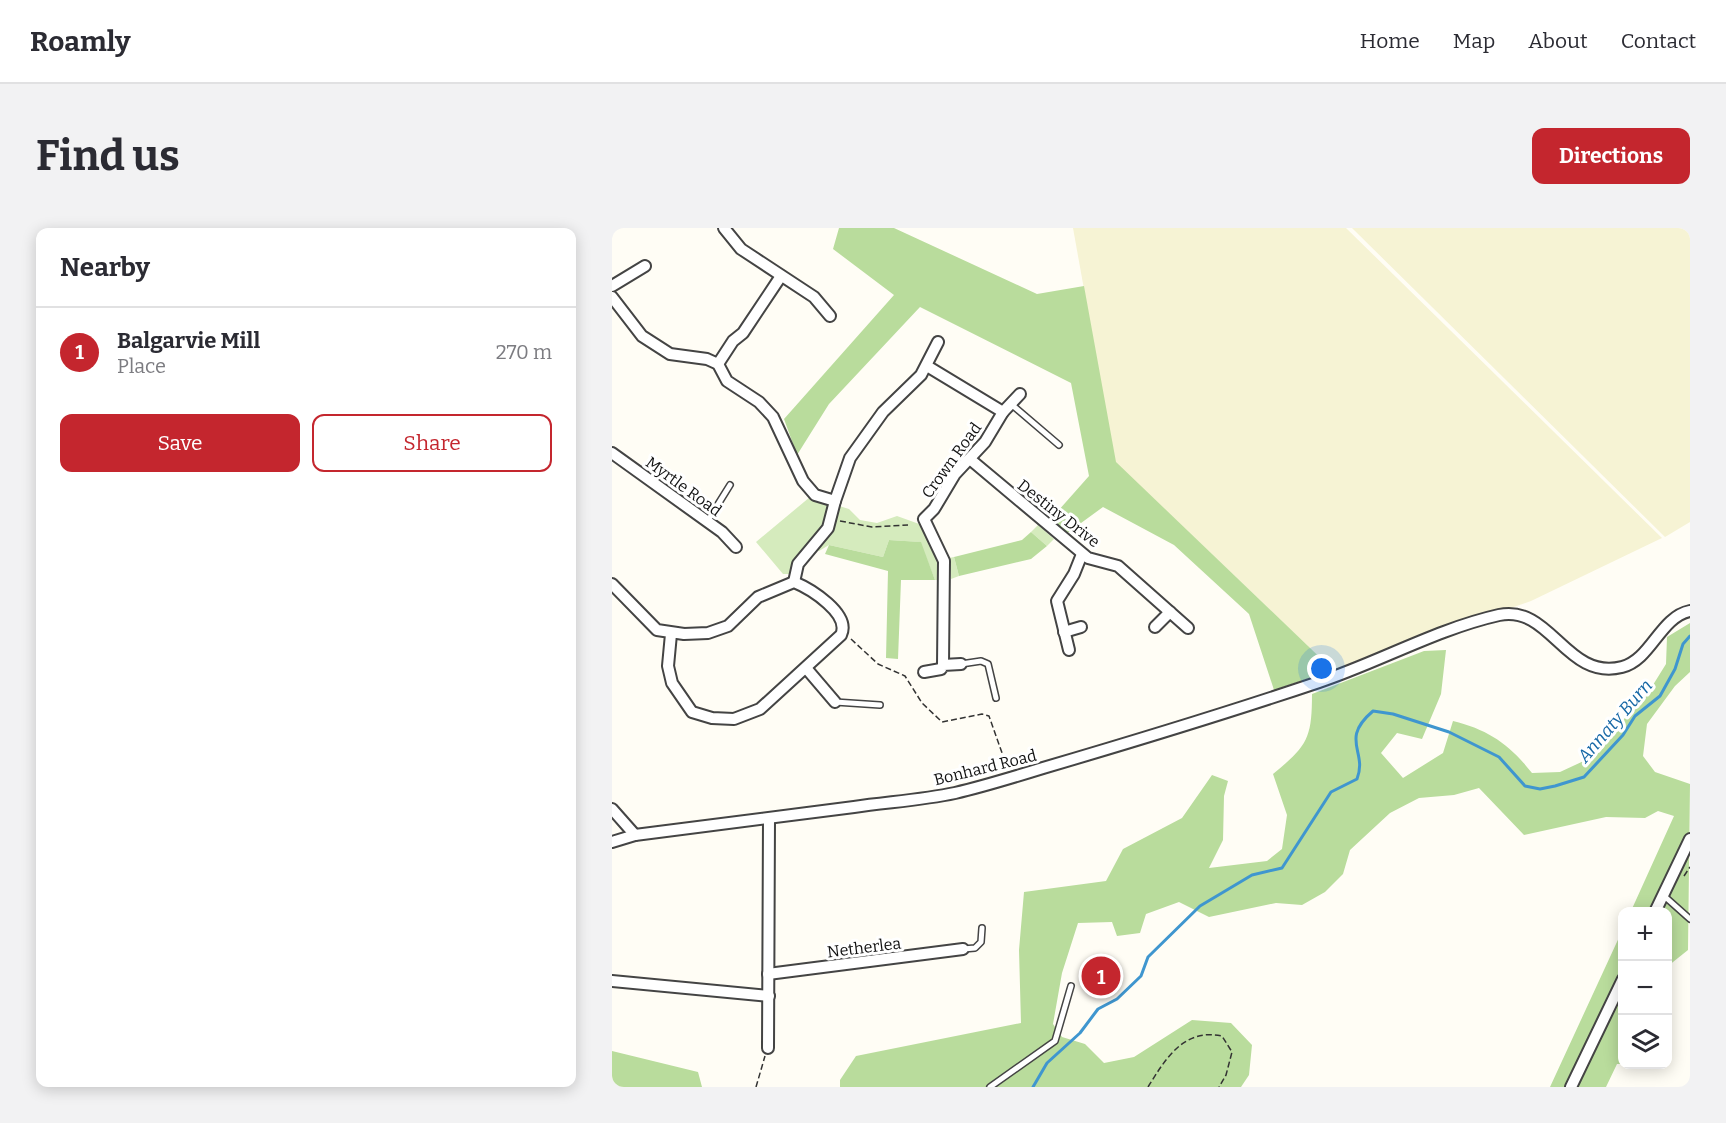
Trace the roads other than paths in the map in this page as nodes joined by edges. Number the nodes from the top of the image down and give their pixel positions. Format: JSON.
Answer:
{"nodes":[{"id":1,"x":724,"y":228,"type":"edge"},
{"id":2,"x":645,"y":267,"type":"dead end"},
{"id":3,"x":781,"y":276,"type":"junction"},
{"id":4,"x":612,"y":286,"type":"edge"},
{"id":5,"x":612,"y":297,"type":"edge"},
{"id":6,"x":830,"y":316,"type":"dead end"},
{"id":7,"x":938,"y":342,"type":"dead end"},
{"id":8,"x":718,"y":363,"type":"junction"},
{"id":9,"x":927,"y":366,"type":"junction"},
{"id":10,"x":1020,"y":394,"type":"dead end"},
{"id":11,"x":1011,"y":404,"type":"junction"},
{"id":12,"x":1003,"y":412,"type":"junction"},
{"id":13,"x":1059,"y":445,"type":"dead end"},
{"id":14,"x":612,"y":453,"type":"edge"},
{"id":15,"x":971,"y":460,"type":"junction"},
{"id":16,"x":730,"y":485,"type":"dead end"},
{"id":17,"x":835,"y":501,"type":"junction"},
{"id":18,"x":707,"y":522,"type":"junction"},
{"id":19,"x":736,"y":547,"type":"dead end"},
{"id":20,"x":1082,"y":554,"type":"junction"},
{"id":21,"x":794,"y":582,"type":"junction"},
{"id":22,"x":612,"y":584,"type":"edge"},
{"id":23,"x":1690,"y":611,"type":"edge"},
{"id":24,"x":1170,"y":612,"type":"junction"},
{"id":25,"x":1080,"y":627,"type":"dead end"},
{"id":26,"x":1155,"y":627,"type":"dead end"},
{"id":27,"x":1188,"y":628,"type":"dead end"},
{"id":28,"x":1064,"y":632,"type":"junction"},
{"id":29,"x":670,"y":634,"type":"junction"},
{"id":30,"x":1069,"y":650,"type":"dead end"},
{"id":31,"x":961,"y":664,"type":"joint"},
{"id":32,"x":943,"y":665,"type":"junction"},
{"id":33,"x":806,"y":668,"type":"junction"},
{"id":34,"x":924,"y":672,"type":"dead end"},
{"id":35,"x":996,"y":698,"type":"dead end"},
{"id":36,"x":835,"y":702,"type":"joint"},
{"id":37,"x":880,"y":705,"type":"dead end"},
{"id":38,"x":612,"y":810,"type":"edge"},
{"id":39,"x":769,"y":819,"type":"junction"},
{"id":40,"x":635,"y":835,"type":"junction"},
{"id":41,"x":1690,"y":839,"type":"edge"},
{"id":42,"x":612,"y":842,"type":"edge"},
{"id":43,"x":1662,"y":894,"type":"junction"},
{"id":44,"x":1657,"y":907,"type":"edge"},
{"id":45,"x":1690,"y":919,"type":"edge"},
{"id":46,"x":982,"y":928,"type":"dead end"},
{"id":47,"x":963,"y":949,"type":"joint"},
{"id":48,"x":768,"y":974,"type":"junction"},
{"id":49,"x":612,"y":981,"type":"edge"},
{"id":50,"x":1071,"y":986,"type":"dead end"},
{"id":51,"x":1618,"y":989,"type":"edge"},
{"id":52,"x":768,"y":996,"type":"junction"},
{"id":53,"x":768,"y":1048,"type":"road end"},
{"id":54,"x":990,"y":1087,"type":"edge"},
{"id":55,"x":1571,"y":1087,"type":"edge"}],
"edges":[{"from":1,"to":3,"type":"street"},
{"from":2,"to":4,"type":"street"},
{"from":3,"to":6,"type":"street"},
{"from":3,"to":8,"type":"street"},
{"from":5,"to":8,"type":"street"},
{"from":7,"to":9,"type":"street"},
{"from":8,"to":17,"type":"street"},
{"from":9,"to":12,"type":"street","name":"Crown Road"},
{"from":9,"to":17,"type":"street"},
{"from":10,"to":11,"type":"street","name":"Crown Road"},
{"from":11,"to":12,"type":"street","name":"Crown Road"},
{"from":11,"to":13,"type":"lane"},
{"from":12,"to":15,"type":"street","name":"Crown Road"},
{"from":14,"to":18,"type":"street","name":"Myrtle Road"},
{"from":15,"to":20,"type":"street","name":"Destiny Drive"},
{"from":15,"to":32,"type":"street","name":"Crown Road"},
{"from":16,"to":18,"type":"lane"},
{"from":17,"to":21,"type":"street"},
{"from":18,"to":19,"type":"street","name":"Myrtle Road"},
{"from":20,"to":24,"type":"street","name":"Destiny Drive"},
{"from":20,"to":28,"type":"street"},
{"from":21,"to":29,"type":"street"},
{"from":21,"to":33,"type":"street"},
{"from":22,"to":29,"type":"street"},
{"from":23,"to":39,"type":"street","name":"Bonhard Road"},
{"from":24,"to":26,"type":"street"},
{"from":24,"to":27,"type":"street","name":"Destiny Drive"},
{"from":25,"to":28,"type":"street"},
{"from":28,"to":30,"type":"street"},
{"from":29,"to":33,"type":"street"},
{"from":31,"to":32,"type":"street"},
{"from":31,"to":35,"type":"lane"},
{"from":32,"to":34,"type":"street"},
{"from":33,"to":36,"type":"street"},
{"from":36,"to":37,"type":"lane"},
{"from":38,"to":40,"type":"street"},
{"from":39,"to":40,"type":"street","name":"Bonhard Road"},
{"from":39,"to":48,"type":"street"},
{"from":40,"to":42,"type":"street","name":"Bonhard Road"},
{"from":41,"to":43,"type":"street"},
{"from":43,"to":44,"type":"street"},
{"from":43,"to":45,"type":"lane"},
{"from":46,"to":47,"type":"lane"},
{"from":47,"to":48,"type":"street","name":"Netherlea"},
{"from":48,"to":52,"type":"street"},
{"from":49,"to":52,"type":"street"},
{"from":50,"to":54,"type":"lane"},
{"from":51,"to":55,"type":"street"},
{"from":52,"to":53,"type":"street"}]}
